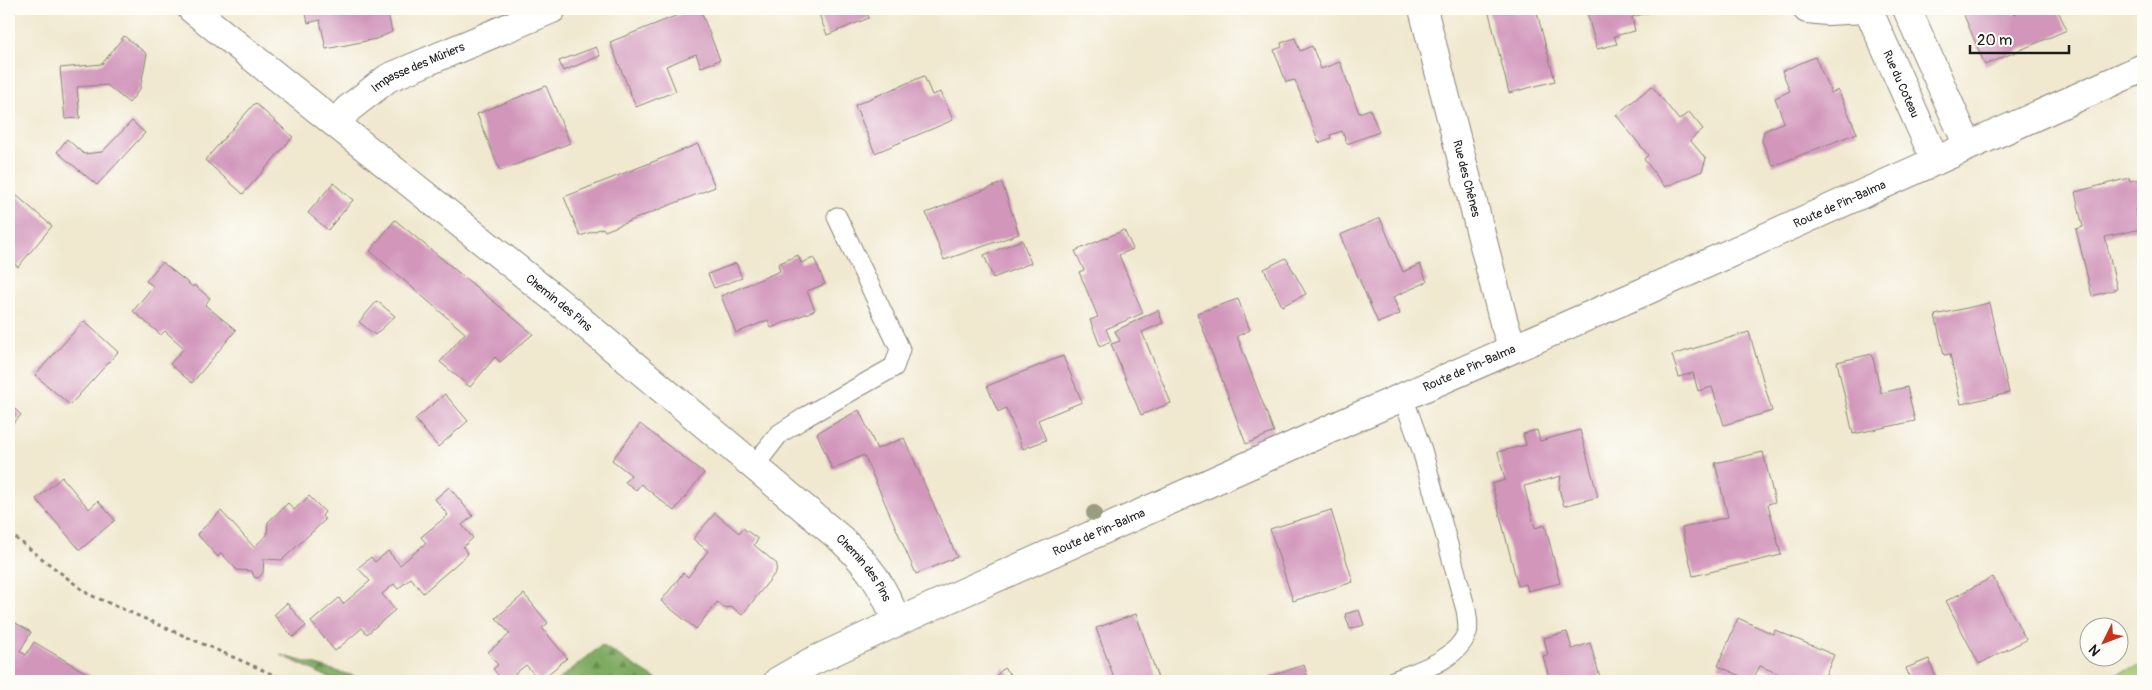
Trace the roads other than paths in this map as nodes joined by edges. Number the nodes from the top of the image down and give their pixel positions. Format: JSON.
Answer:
{"nodes":[{"id":1,"x":192,"y":9,"type":"edge"},
{"id":2,"x":552,"y":9,"type":"edge"},
{"id":3,"x":1423,"y":9,"type":"edge"},
{"id":4,"x":1807,"y":9,"type":"edge"},
{"id":5,"x":1867,"y":9,"type":"edge"},
{"id":6,"x":1907,"y":9,"type":"edge"},
{"id":7,"x":507,"y":18,"type":"edge"},
{"id":8,"x":2143,"y":68,"type":"edge"},
{"id":9,"x":337,"y":123,"type":"junction"},
{"id":10,"x":1968,"y":146,"type":"junction"},
{"id":11,"x":1935,"y":160,"type":"junction"},
{"id":12,"x":837,"y":217,"type":"dead end"},
{"id":13,"x":1513,"y":348,"type":"junction"},
{"id":14,"x":1403,"y":397,"type":"junction"},
{"id":15,"x":755,"y":465,"type":"junction"},
{"id":16,"x":898,"y":622,"type":"junction"},
{"id":17,"x":788,"y":678,"type":"edge"},
{"id":18,"x":1394,"y":681,"type":"edge"}],
"edges":[{"from":1,"to":9,"type":"street","name":"Chemin des Pins"},
{"from":2,"to":7,"type":"street","name":"Impasse des Mûriers"},
{"from":3,"to":13,"type":"street","name":"Rue des Chênes"},
{"from":4,"to":5,"type":"street","name":"Rue du Coteau"},
{"from":5,"to":11,"type":"street","name":"Rue du Coteau"},
{"from":6,"to":10,"type":"street"},
{"from":7,"to":9,"type":"street","name":"Impasse des Mûriers"},
{"from":8,"to":10,"type":"street","name":"Route de Pin-Balma"},
{"from":9,"to":15,"type":"street","name":"Chemin des Pins"},
{"from":10,"to":11,"type":"street","name":"Route de Pin-Balma"},
{"from":11,"to":13,"type":"street","name":"Route de Pin-Balma"},
{"from":12,"to":15,"type":"lane"},
{"from":13,"to":14,"type":"street","name":"Route de Pin-Balma"},
{"from":14,"to":16,"type":"street","name":"Route de Pin-Balma"},
{"from":14,"to":18,"type":"lane"},
{"from":15,"to":16,"type":"street","name":"Chemin des Pins"},
{"from":16,"to":17,"type":"street","name":"Route de Pin-Balma"}]}
